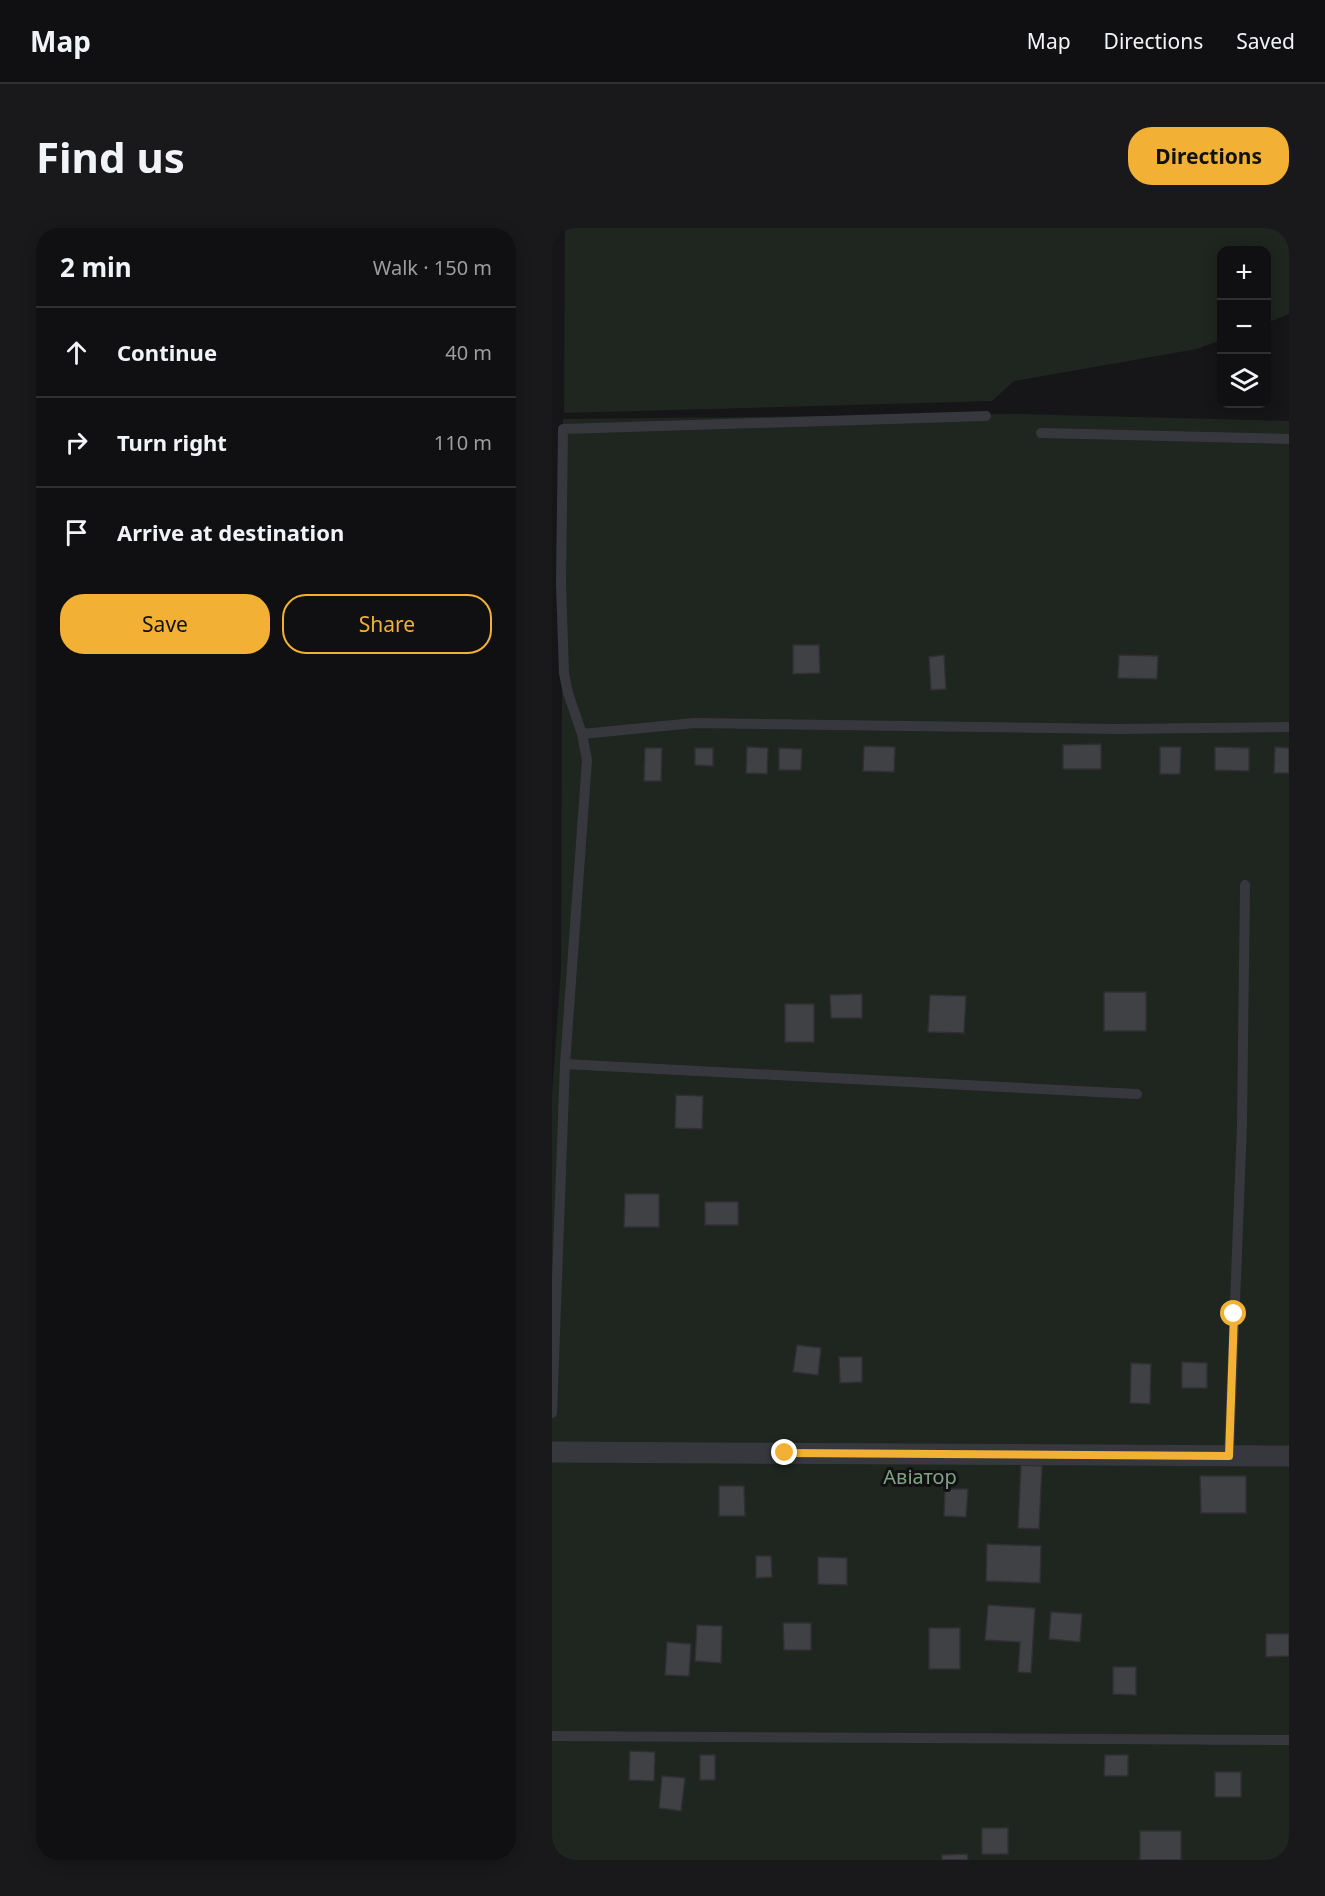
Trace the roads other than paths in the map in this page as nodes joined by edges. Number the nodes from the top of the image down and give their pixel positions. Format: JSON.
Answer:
{"nodes":[{"id":1,"x":986,"y":416,"type":"dead end"},
{"id":2,"x":1041,"y":433,"type":"dead end"},
{"id":3,"x":1289,"y":439,"type":"edge"},
{"id":4,"x":1289,"y":727,"type":"edge"},
{"id":5,"x":582,"y":734,"type":"junction"},
{"id":6,"x":1245,"y":885,"type":"dead end"},
{"id":7,"x":565,"y":1064,"type":"junction"},
{"id":8,"x":1137,"y":1094,"type":"dead end"},
{"id":9,"x":552,"y":1413,"type":"edge"},
{"id":10,"x":552,"y":1452,"type":"edge"},
{"id":11,"x":1229,"y":1456,"type":"junction"},
{"id":12,"x":1289,"y":1456,"type":"edge"},
{"id":13,"x":552,"y":1736,"type":"edge"},
{"id":14,"x":1289,"y":1740,"type":"edge"}],
"edges":[{"from":1,"to":5,"type":"lane"},
{"from":2,"to":3,"type":"lane"},
{"from":4,"to":5,"type":"lane"},
{"from":5,"to":7,"type":"lane"},
{"from":6,"to":11,"type":"lane"},
{"from":7,"to":8,"type":"lane"},
{"from":7,"to":9,"type":"lane"},
{"from":10,"to":11,"type":"street"},
{"from":11,"to":12,"type":"street"},
{"from":13,"to":14,"type":"lane"}]}
